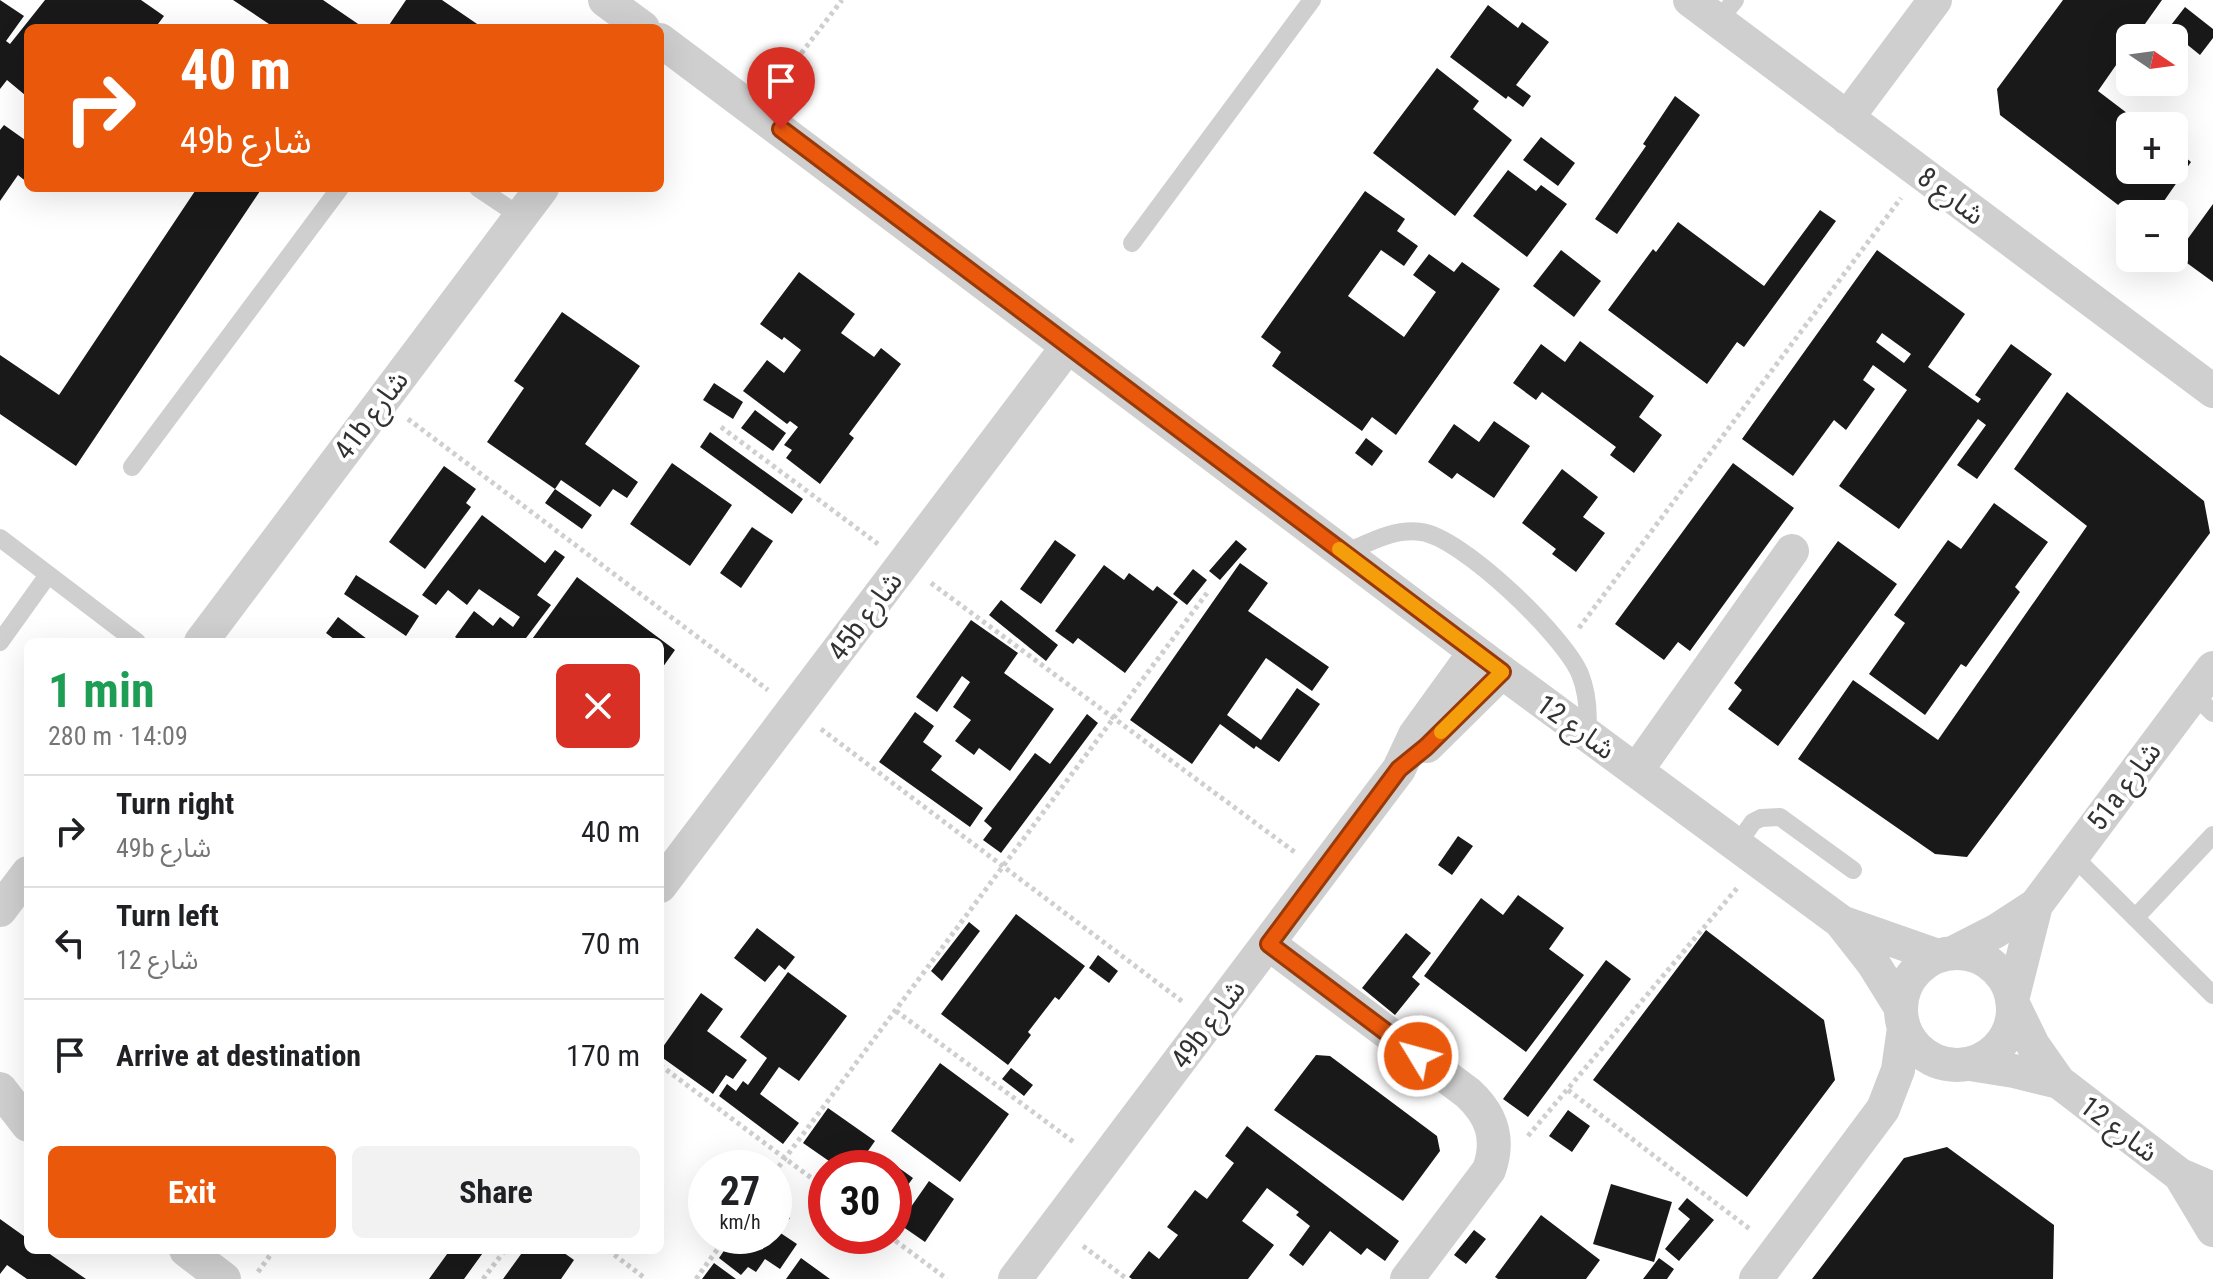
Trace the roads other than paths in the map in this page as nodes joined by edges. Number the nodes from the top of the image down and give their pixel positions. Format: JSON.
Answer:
{"nodes":[{"id":1,"x":605,"y":0,"type":"edge"},
{"id":2,"x":1312,"y":0,"type":"edge"},
{"id":3,"x":1690,"y":0,"type":"edge"},
{"id":4,"x":1935,"y":0,"type":"edge"},
{"id":5,"x":1727,"y":10,"type":"edge"},
{"id":6,"x":635,"y":24,"type":"edge"},
{"id":7,"x":664,"y":47,"type":"edge"},
{"id":8,"x":1847,"y":118,"type":"junction"},
{"id":9,"x":337,"y":192,"type":"edge"},
{"id":10,"x":484,"y":192,"type":"edge"},
{"id":11,"x":539,"y":192,"type":"edge"},
{"id":12,"x":520,"y":216,"type":"junction"},
{"id":13,"x":1132,"y":243,"type":"dead end"},
{"id":14,"x":1068,"y":346,"type":"junction"},
{"id":15,"x":2213,"y":391,"type":"edge"},
{"id":16,"x":132,"y":467,"type":"dead end"},
{"id":17,"x":0,"y":538,"type":"edge"},
{"id":18,"x":1792,"y":551,"type":"dead end"},
{"id":19,"x":1345,"y":553,"type":"junction"},
{"id":20,"x":48,"y":575,"type":"junction"},
{"id":21,"x":132,"y":638,"type":"edge"},
{"id":22,"x":204,"y":638,"type":"edge"},
{"id":23,"x":0,"y":642,"type":"edge"},
{"id":24,"x":1475,"y":652,"type":"junction"},
{"id":25,"x":1502,"y":672,"type":"junction"},
{"id":26,"x":2206,"y":692,"type":"edge"},
{"id":27,"x":1587,"y":735,"type":"junction"},
{"id":28,"x":1399,"y":769,"type":"junction"},
{"id":29,"x":1636,"y":771,"type":"junction"},
{"id":30,"x":2213,"y":835,"type":"edge"},
{"id":31,"x":1747,"y":854,"type":"junction"},
{"id":32,"x":2072,"y":855,"type":"junction"},
{"id":33,"x":1853,"y":870,"type":"dead end"},
{"id":34,"x":24,"y":878,"type":"edge"},
{"id":35,"x":664,"y":881,"type":"edge"},
{"id":36,"x":2036,"y":905,"type":"junction"},
{"id":37,"x":0,"y":910,"type":"edge"},
{"id":38,"x":2135,"y":918,"type":"junction"},
{"id":39,"x":1840,"y":921,"type":"junction"},
{"id":40,"x":1269,"y":944,"type":"junction"},
{"id":41,"x":1946,"y":954,"type":"junction"},
{"id":42,"x":2213,"y":995,"type":"edge"},
{"id":43,"x":2012,"y":1002,"type":"junction"},
{"id":44,"x":1902,"y":1018,"type":"junction"},
{"id":45,"x":1964,"y":1064,"type":"junction"},
{"id":46,"x":2059,"y":1082,"type":"junction"},
{"id":47,"x":0,"y":1089,"type":"edge"},
{"id":48,"x":1883,"y":1109,"type":"junction"},
{"id":49,"x":0,"y":1115,"type":"edge"},
{"id":50,"x":24,"y":1120,"type":"edge"},
{"id":51,"x":24,"y":1129,"type":"edge"},
{"id":52,"x":2180,"y":1175,"type":"junction"},
{"id":53,"x":2213,"y":1189,"type":"edge"},
{"id":54,"x":2213,"y":1230,"type":"edge"},
{"id":55,"x":191,"y":1254,"type":"edge"},
{"id":56,"x":224,"y":1279,"type":"edge"},
{"id":57,"x":1015,"y":1279,"type":"edge"},
{"id":58,"x":1407,"y":1279,"type":"edge"},
{"id":59,"x":1756,"y":1279,"type":"edge"}],
"edges":[{"from":1,"to":6,"type":"street","name":"شارع 12"},
{"from":2,"to":13,"type":"lane"},
{"from":3,"to":5,"type":"street","name":"شارع 8"},
{"from":4,"to":8,"type":"street"},
{"from":5,"to":8,"type":"street","name":"شارع 8"},
{"from":7,"to":14,"type":"street","name":"شارع 12"},
{"from":8,"to":15,"type":"street","name":"شارع 8"},
{"from":9,"to":16,"type":"lane"},
{"from":10,"to":12,"type":"lane"},
{"from":11,"to":12,"type":"street","name":"41b شارع"},
{"from":12,"to":22,"type":"street","name":"41b شارع"},
{"from":14,"to":19,"type":"street","name":"شارع 12"},
{"from":14,"to":35,"type":"street","name":"45b شارع"},
{"from":17,"to":20,"type":"lane"},
{"from":18,"to":29,"type":"street"},
{"from":19,"to":24,"type":"street","name":"شارع 12"},
{"from":19,"to":27,"type":"lane"},
{"from":20,"to":21,"type":"lane"},
{"from":20,"to":23,"type":"lane"},
{"from":24,"to":25,"type":"street","name":"شارع 12"},
{"from":24,"to":28,"type":"street","name":"49b شارع"},
{"from":25,"to":27,"type":"street","name":"شارع 12"},
{"from":25,"to":28,"type":"street","name":"49b شارع"},
{"from":26,"to":32,"type":"street","name":"51a شارع"},
{"from":27,"to":29,"type":"street","name":"شارع 12"},
{"from":28,"to":40,"type":"street","name":"49b شارع"},
{"from":29,"to":31,"type":"street","name":"شارع 12"},
{"from":30,"to":38,"type":"lane"},
{"from":31,"to":33,"type":"lane"},
{"from":31,"to":39,"type":"street","name":"شارع 12"},
{"from":32,"to":36,"type":"street","name":"51a شارع"},
{"from":32,"to":38,"type":"lane"},
{"from":34,"to":37,"type":"street"},
{"from":36,"to":41,"type":"street","name":"51a شارع"},
{"from":36,"to":43,"type":"street","name":"51a شارع"},
{"from":38,"to":42,"type":"lane"},
{"from":39,"to":41,"type":"street","name":"شارع 12"},
{"from":39,"to":44,"type":"street","name":"شارع 12"},
{"from":40,"to":57,"type":"street","name":"49b شارع"},
{"from":40,"to":58,"type":"street"},
{"from":41,"to":43,"type":"street"},
{"from":41,"to":44,"type":"street"},
{"from":43,"to":45,"type":"street"},
{"from":43,"to":46,"type":"street","name":"شارع 12"},
{"from":44,"to":45,"type":"street"},
{"from":44,"to":48,"type":"street"},
{"from":45,"to":46,"type":"street","name":"شارع 12"},
{"from":45,"to":48,"type":"street"},
{"from":46,"to":52,"type":"street","name":"شارع 12"},
{"from":47,"to":50,"type":"street"},
{"from":48,"to":59,"type":"street"},
{"from":49,"to":51,"type":"street"},
{"from":52,"to":53,"type":"street","name":"شارع 12"},
{"from":52,"to":54,"type":"street","name":"شارع 12"},
{"from":55,"to":56,"type":"street"}]}
